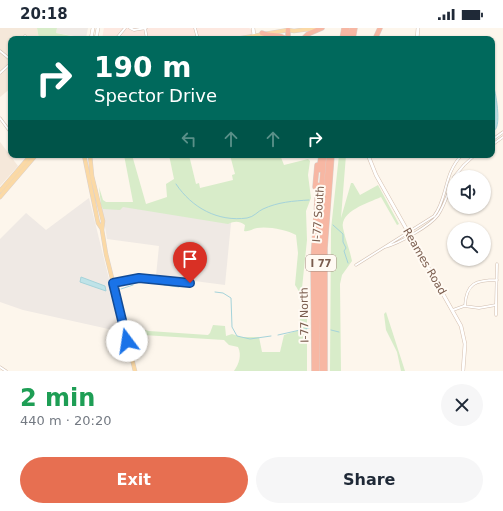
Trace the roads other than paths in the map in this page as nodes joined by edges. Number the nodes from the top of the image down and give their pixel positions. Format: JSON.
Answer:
{"nodes":[{"id":1,"x":125,"y":28,"type":"edge"},
{"id":2,"x":130,"y":28,"type":"edge"},
{"id":3,"x":145,"y":28,"type":"edge"},
{"id":4,"x":253,"y":28,"type":"edge"},
{"id":5,"x":316,"y":28,"type":"edge"},
{"id":6,"x":322,"y":28,"type":"edge"},
{"id":7,"x":289,"y":29,"type":"edge"},
{"id":8,"x":262,"y":34,"type":"junction"},
{"id":9,"x":254,"y":35,"type":"junction"},
{"id":10,"x":118,"y":36,"type":"edge"},
{"id":11,"x":250,"y":36,"type":"edge"},
{"id":12,"x":268,"y":36,"type":"edge"},
{"id":13,"x":268,"y":36,"type":"edge"},
{"id":14,"x":280,"y":36,"type":"edge"},
{"id":15,"x":306,"y":36,"type":"edge"},
{"id":16,"x":0,"y":51,"type":"edge"},
{"id":17,"x":8,"y":58,"type":"edge"},
{"id":18,"x":8,"y":66,"type":"edge"},
{"id":19,"x":0,"y":73,"type":"edge"},
{"id":20,"x":0,"y":118,"type":"edge"},
{"id":21,"x":8,"y":129,"type":"edge"},
{"id":22,"x":29,"y":158,"type":"edge"},
{"id":23,"x":29,"y":158,"type":"edge"},
{"id":24,"x":85,"y":158,"type":"edge"},
{"id":25,"x":90,"y":158,"type":"edge"},
{"id":26,"x":319,"y":158,"type":"edge"},
{"id":27,"x":324,"y":158,"type":"edge"},
{"id":28,"x":329,"y":158,"type":"edge"},
{"id":29,"x":332,"y":158,"type":"edge"},
{"id":30,"x":369,"y":158,"type":"edge"},
{"id":31,"x":459,"y":158,"type":"edge"},
{"id":32,"x":472,"y":158,"type":"edge"},
{"id":33,"x":460,"y":170,"type":"edge"},
{"id":34,"x":90,"y":176,"type":"junction"},
{"id":35,"x":0,"y":191,"type":"edge"},
{"id":36,"x":447,"y":195,"type":"edge"},
{"id":37,"x":0,"y":197,"type":"edge"},
{"id":38,"x":410,"y":234,"type":"junction"},
{"id":39,"x":497,"y":264,"type":"dead end"},
{"id":40,"x":356,"y":265,"type":"dead end"},
{"id":41,"x":497,"y":280,"type":"junction"},
{"id":42,"x":113,"y":283,"type":"junction"},
{"id":43,"x":190,"y":283,"type":"dead end"},
{"id":44,"x":496,"y":305,"type":"junction"},
{"id":45,"x":465,"y":306,"type":"junction"},
{"id":46,"x":453,"y":310,"type":"junction"},
{"id":47,"x":496,"y":315,"type":"dead end"},
{"id":48,"x":0,"y":367,"type":"edge"},
{"id":49,"x":6,"y":371,"type":"edge"},
{"id":50,"x":134,"y":371,"type":"edge"},
{"id":51,"x":314,"y":371,"type":"edge"},
{"id":52,"x":317,"y":371,"type":"edge"},
{"id":53,"x":322,"y":371,"type":"edge"},
{"id":54,"x":325,"y":371,"type":"edge"},
{"id":55,"x":463,"y":371,"type":"edge"}],
"edges":[{"from":1,"to":10,"type":"street"},
{"from":2,"to":3,"type":"street"},
{"from":4,"to":9,"type":"main road"},
{"from":5,"to":7,"type":"main road"},
{"from":6,"to":15,"type":"highway"},
{"from":7,"to":8,"type":"main road"},
{"from":8,"to":9,"type":"main road"},
{"from":8,"to":12,"type":"highway"},
{"from":9,"to":11,"type":"main road"},
{"from":13,"to":14,"type":"highway"},
{"from":16,"to":17,"type":"street"},
{"from":18,"to":19,"type":"street"},
{"from":20,"to":21,"type":"street"},
{"from":22,"to":35,"type":"main road"},
{"from":23,"to":37,"type":"main road"},
{"from":24,"to":34,"type":"main road"},
{"from":25,"to":34,"type":"main road"},
{"from":26,"to":51,"type":"highway","name":"I-77 North","number":"I 77"},
{"from":27,"to":52,"type":"highway","number":"I 77"},
{"from":28,"to":53,"type":"highway","number":"I 77"},
{"from":29,"to":54,"type":"highway","name":"I-77 South","number":"I 77"},
{"from":30,"to":38,"type":"main road","name":"Reames Road"},
{"from":31,"to":38,"type":"street"},
{"from":32,"to":33,"type":"street"},
{"from":34,"to":42,"type":"main road"},
{"from":36,"to":38,"type":"street"},
{"from":38,"to":40,"type":"street"},
{"from":38,"to":46,"type":"main road","name":"Reames Road"},
{"from":39,"to":41,"type":"street"},
{"from":41,"to":44,"type":"street"},
{"from":41,"to":45,"type":"street"},
{"from":42,"to":43,"type":"street"},
{"from":42,"to":50,"type":"main road"},
{"from":44,"to":45,"type":"street"},
{"from":44,"to":47,"type":"street"},
{"from":45,"to":46,"type":"street"},
{"from":46,"to":55,"type":"main road","name":"Reames Road"},
{"from":48,"to":49,"type":"street"}]}
